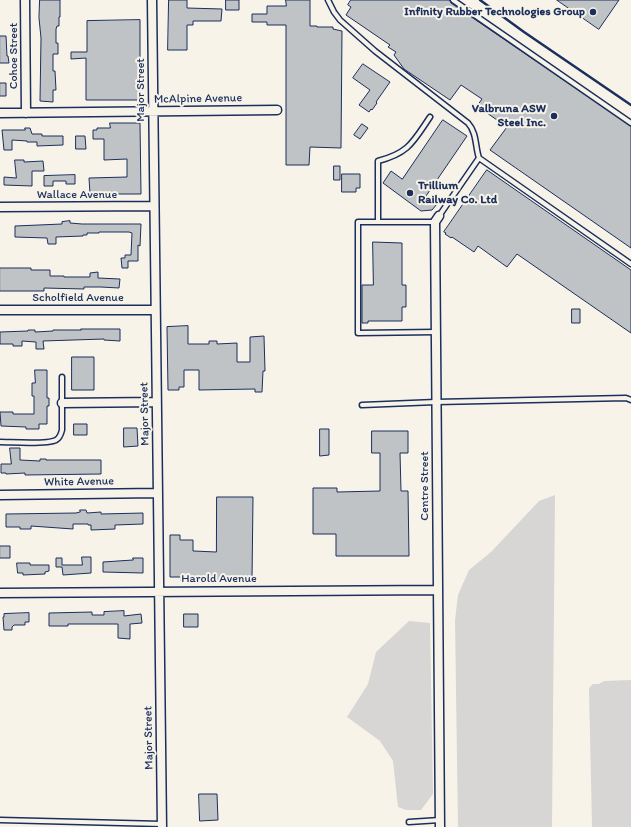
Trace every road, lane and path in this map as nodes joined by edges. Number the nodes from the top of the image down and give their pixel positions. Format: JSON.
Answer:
{"nodes":[{"id":1,"x":25,"y":0,"type":"edge"},
{"id":2,"x":152,"y":0,"type":"edge"},
{"id":3,"x":328,"y":0,"type":"edge"},
{"id":4,"x":453,"y":0,"type":"edge"},
{"id":5,"x":277,"y":110,"type":"dead end"},
{"id":6,"x":153,"y":111,"type":"junction"},
{"id":7,"x":0,"y":113,"type":"edge"},
{"id":8,"x":26,"y":113,"type":"junction"},
{"id":9,"x":430,"y":117,"type":"dead end"},
{"id":10,"x":631,"y":123,"type":"edge"},
{"id":11,"x":479,"y":158,"type":"junction"},
{"id":12,"x":154,"y":206,"type":"junction"},
{"id":13,"x":0,"y":207,"type":"edge"},
{"id":14,"x":437,"y":219,"type":"junction"},
{"id":15,"x":378,"y":222,"type":"junction"},
{"id":16,"x":631,"y":264,"type":"edge"},
{"id":17,"x":0,"y":310,"type":"edge"},
{"id":18,"x":155,"y":310,"type":"junction"},
{"id":19,"x":436,"y":332,"type":"junction"},
{"id":20,"x":62,"y":377,"type":"dead end"},
{"id":21,"x":631,"y":400,"type":"edge"},
{"id":22,"x":156,"y":402,"type":"junction"},
{"id":23,"x":436,"y":402,"type":"junction"},
{"id":24,"x":62,"y":403,"type":"junction"},
{"id":25,"x":362,"y":405,"type":"dead end"},
{"id":26,"x":0,"y":442,"type":"edge"},
{"id":27,"x":158,"y":493,"type":"junction"},
{"id":28,"x":0,"y":495,"type":"edge"},
{"id":29,"x":438,"y":590,"type":"junction"},
{"id":30,"x":159,"y":591,"type":"junction"},
{"id":31,"x":0,"y":593,"type":"edge"},
{"id":32,"x":0,"y":820,"type":"edge"},
{"id":33,"x":408,"y":822,"type":"dead end"},
{"id":34,"x":440,"y":824,"type":"edge"},
{"id":35,"x":162,"y":825,"type":"edge"}],
"edges":[{"from":1,"to":8,"type":"street","name":"Cohoe Street"},
{"from":2,"to":6,"type":"street","name":"Major Street"},
{"from":3,"to":11,"type":"lane"},
{"from":4,"to":10,"type":"lane"},
{"from":5,"to":6,"type":"street","name":"McAlpine Avenue"},
{"from":6,"to":8,"type":"street","name":"McAlpine Avenue"},
{"from":6,"to":12,"type":"street","name":"Major Street"},
{"from":7,"to":8,"type":"street","name":"McAlpine Avenue"},
{"from":9,"to":15,"type":"lane"},
{"from":11,"to":14,"type":"lane"},
{"from":11,"to":16,"type":"lane"},
{"from":12,"to":13,"type":"street","name":"Wallace Avenue"},
{"from":12,"to":18,"type":"street","name":"Major Street"},
{"from":14,"to":15,"type":"lane"},
{"from":14,"to":19,"type":"street","name":"Centre Street"},
{"from":15,"to":19,"type":"lane"},
{"from":17,"to":18,"type":"street","name":"Scholfield Avenue"},
{"from":18,"to":22,"type":"street","name":"Major Street"},
{"from":19,"to":23,"type":"street","name":"Centre Street"},
{"from":20,"to":24,"type":"lane"},
{"from":21,"to":23,"type":"lane"},
{"from":22,"to":24,"type":"street"},
{"from":22,"to":27,"type":"street","name":"Major Street"},
{"from":23,"to":25,"type":"lane"},
{"from":23,"to":29,"type":"street","name":"Centre Street"},
{"from":24,"to":26,"type":"lane"},
{"from":27,"to":28,"type":"street","name":"White Avenue"},
{"from":27,"to":30,"type":"street","name":"Major Street"},
{"from":29,"to":30,"type":"street","name":"Harold Avenue"},
{"from":29,"to":34,"type":"street","name":"Centre Street"},
{"from":30,"to":31,"type":"street","name":"Harold Avenue"},
{"from":30,"to":35,"type":"street","name":"Major Street"},
{"from":32,"to":35,"type":"lane"},
{"from":33,"to":34,"type":"lane"}]}
